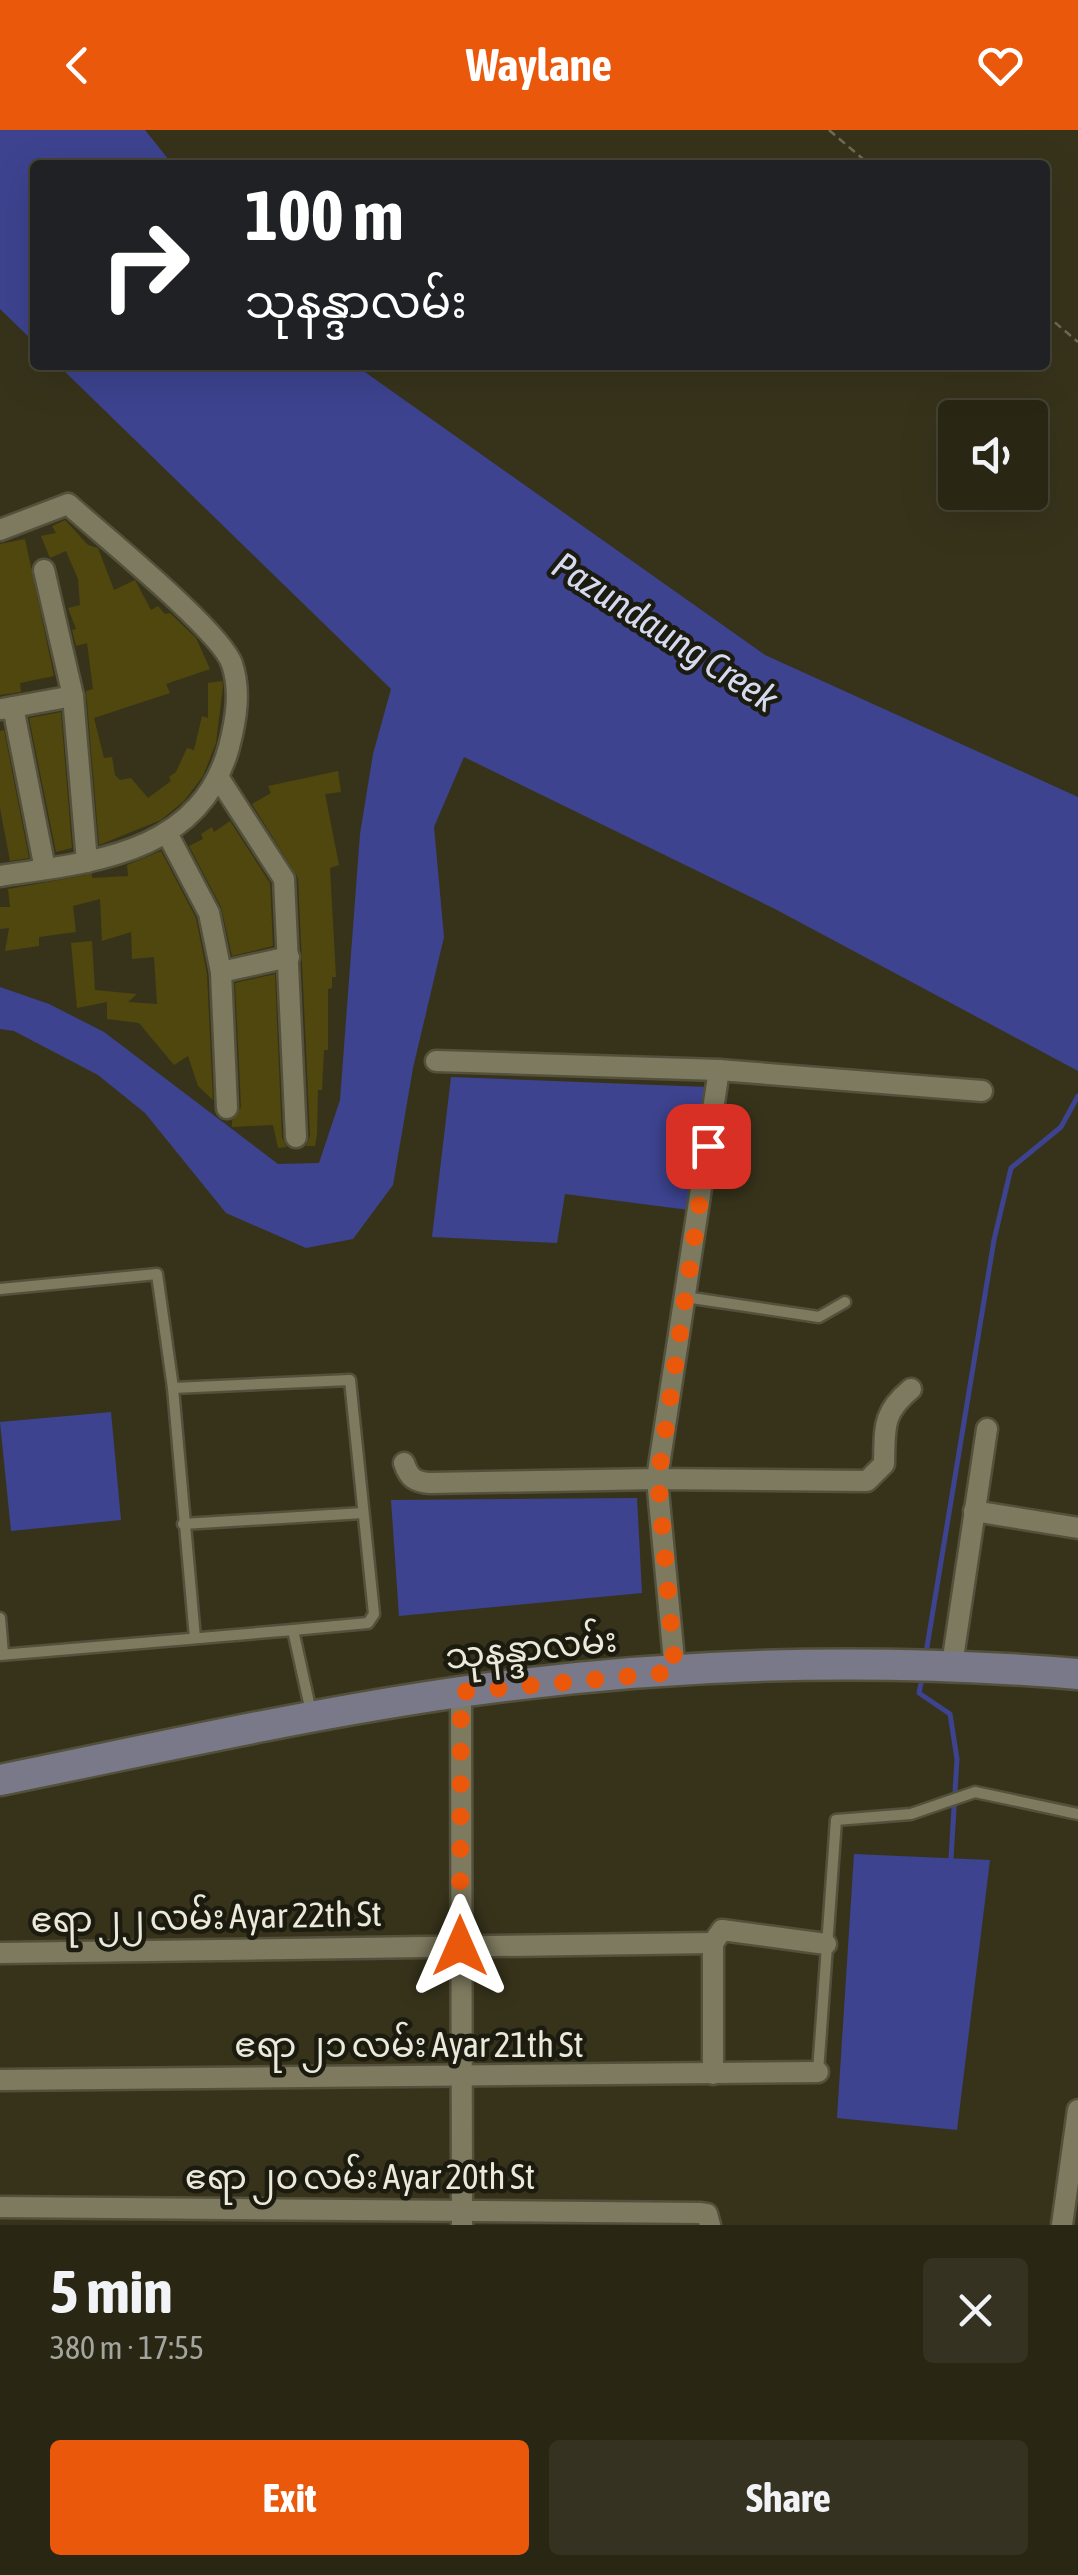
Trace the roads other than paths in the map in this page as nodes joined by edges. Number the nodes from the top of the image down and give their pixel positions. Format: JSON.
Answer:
{"nodes":[{"id":1,"x":0,"y":530,"type":"edge"},
{"id":2,"x":44,"y":570,"type":"dead end"},
{"id":3,"x":72,"y":696,"type":"junction"},
{"id":4,"x":7,"y":708,"type":"edge"},
{"id":5,"x":220,"y":780,"type":"junction"},
{"id":6,"x":168,"y":834,"type":"junction"},
{"id":7,"x":88,"y":862,"type":"junction"},
{"id":8,"x":45,"y":869,"type":"junction"},
{"id":9,"x":0,"y":876,"type":"edge"},
{"id":10,"x":289,"y":956,"type":"junction"},
{"id":11,"x":221,"y":972,"type":"junction"},
{"id":12,"x":436,"y":1061,"type":"dead end"},
{"id":13,"x":720,"y":1070,"type":"junction"},
{"id":14,"x":982,"y":1090,"type":"dead end"},
{"id":15,"x":227,"y":1108,"type":"dead end"},
{"id":16,"x":296,"y":1137,"type":"dead end"},
{"id":17,"x":0,"y":1289,"type":"edge"},
{"id":18,"x":685,"y":1297,"type":"junction"},
{"id":19,"x":845,"y":1302,"type":"dead end"},
{"id":20,"x":173,"y":1388,"type":"junction"},
{"id":21,"x":912,"y":1389,"type":"dead end"},
{"id":22,"x":987,"y":1429,"type":"dead end"},
{"id":23,"x":404,"y":1463,"type":"dead end"},
{"id":24,"x":658,"y":1479,"type":"junction"},
{"id":25,"x":974,"y":1511,"type":"junction"},
{"id":26,"x":363,"y":1513,"type":"junction"},
{"id":27,"x":183,"y":1524,"type":"junction"},
{"id":28,"x":1078,"y":1528,"type":"edge"},
{"id":29,"x":0,"y":1618,"type":"edge"},
{"id":30,"x":292,"y":1630,"type":"junction"},
{"id":31,"x":195,"y":1638,"type":"junction"},
{"id":32,"x":2,"y":1654,"type":"edge"},
{"id":33,"x":952,"y":1665,"type":"junction"},
{"id":34,"x":675,"y":1672,"type":"junction"},
{"id":35,"x":1078,"y":1674,"type":"edge"},
{"id":36,"x":461,"y":1692,"type":"junction"},
{"id":37,"x":312,"y":1718,"type":"junction"},
{"id":38,"x":0,"y":1780,"type":"edge"},
{"id":39,"x":1078,"y":1814,"type":"edge"},
{"id":40,"x":713,"y":1943,"type":"junction"},
{"id":41,"x":826,"y":1944,"type":"junction"},
{"id":42,"x":460,"y":1946,"type":"junction"},
{"id":43,"x":0,"y":1953,"type":"edge"},
{"id":44,"x":818,"y":2072,"type":"joint"},
{"id":45,"x":713,"y":2074,"type":"junction"},
{"id":46,"x":460,"y":2078,"type":"junction"},
{"id":47,"x":0,"y":2080,"type":"edge"},
{"id":48,"x":1078,"y":2110,"type":"edge"},
{"id":49,"x":0,"y":2208,"type":"edge"},
{"id":50,"x":462,"y":2217,"type":"edge"},
{"id":51,"x":1068,"y":2221,"type":"edge"},
{"id":52,"x":710,"y":2225,"type":"edge"}],
"edges":[{"from":1,"to":5,"type":"street"},
{"from":2,"to":3,"type":"street"},
{"from":3,"to":4,"type":"street"},
{"from":3,"to":7,"type":"street"},
{"from":4,"to":8,"type":"street"},
{"from":5,"to":6,"type":"street"},
{"from":5,"to":10,"type":"street"},
{"from":6,"to":7,"type":"street"},
{"from":6,"to":11,"type":"street"},
{"from":7,"to":8,"type":"street"},
{"from":8,"to":9,"type":"street"},
{"from":10,"to":11,"type":"street"},
{"from":10,"to":16,"type":"street"},
{"from":11,"to":15,"type":"street"},
{"from":12,"to":13,"type":"street"},
{"from":13,"to":14,"type":"street"},
{"from":13,"to":18,"type":"street"},
{"from":17,"to":20,"type":"lane"},
{"from":18,"to":19,"type":"lane"},
{"from":18,"to":24,"type":"street"},
{"from":20,"to":26,"type":"lane"},
{"from":20,"to":27,"type":"lane"},
{"from":21,"to":24,"type":"street"},
{"from":22,"to":25,"type":"street"},
{"from":23,"to":24,"type":"street"},
{"from":24,"to":34,"type":"street"},
{"from":25,"to":28,"type":"street"},
{"from":25,"to":33,"type":"street"},
{"from":26,"to":27,"type":"lane"},
{"from":26,"to":30,"type":"lane"},
{"from":27,"to":31,"type":"lane"},
{"from":29,"to":32,"type":"lane"},
{"from":30,"to":31,"type":"lane"},
{"from":30,"to":37,"type":"lane"},
{"from":31,"to":32,"type":"lane"},
{"from":33,"to":34,"type":"main road","name":"သုနန္ဒာလမ်း"},
{"from":33,"to":35,"type":"main road","name":"သုနန္ဒာလမ်း"},
{"from":34,"to":36,"type":"main road","name":"သုနန္ဒာလမ်း"},
{"from":36,"to":37,"type":"main road","name":"သုနန္ဒာလမ်း"},
{"from":36,"to":42,"type":"street"},
{"from":37,"to":38,"type":"main road","name":"သုနန္ဒာလမ်း"},
{"from":39,"to":41,"type":"lane"},
{"from":40,"to":41,"type":"street","name":"ဧရာ ၂၂ လမ်း Ayar 22th St"},
{"from":40,"to":42,"type":"street","name":"ဧရာ ၂၂ လမ်း Ayar 22th St"},
{"from":40,"to":45,"type":"street"},
{"from":41,"to":44,"type":"lane"},
{"from":42,"to":43,"type":"street","name":"ဧရာ ၂၂ လမ်း Ayar 22th St"},
{"from":42,"to":46,"type":"street"},
{"from":44,"to":45,"type":"street","name":"ဧရာ ၂၁ လမ်း Ayar 21th St"},
{"from":45,"to":46,"type":"street","name":"ဧရာ ၂၁ လမ်း Ayar 21th St"},
{"from":46,"to":47,"type":"street","name":"ဧရာ ၂၁ လမ်း Ayar 21th St"},
{"from":46,"to":50,"type":"street"},
{"from":48,"to":51,"type":"street"},
{"from":49,"to":50,"type":"street","name":"ဧရာ ၂၀ လမ်း Ayar 20th St"},
{"from":50,"to":52,"type":"street","name":"ဧရာ ၂၀ လမ်း Ayar 20th St"}]}
